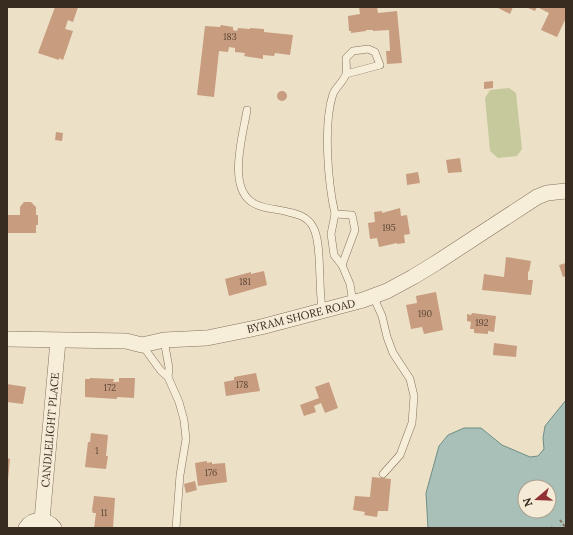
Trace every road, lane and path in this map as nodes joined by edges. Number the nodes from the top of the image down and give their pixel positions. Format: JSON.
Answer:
{"nodes":[{"id":1,"x":346,"y":74,"type":"junction"},
{"id":2,"x":247,"y":110,"type":"dead end"},
{"id":3,"x":566,"y":191,"type":"edge"},
{"id":4,"x":334,"y":214,"type":"junction"},
{"id":5,"x":342,"y":265,"type":"junction"},
{"id":6,"x":373,"y":296,"type":"junction"},
{"id":7,"x":353,"y":303,"type":"junction"},
{"id":8,"x":322,"y":312,"type":"junction"},
{"id":9,"x":7,"y":339,"type":"edge"},
{"id":10,"x":58,"y":340,"type":"junction"},
{"id":11,"x":164,"y":340,"type":"junction"},
{"id":12,"x":142,"y":345,"type":"junction"},
{"id":13,"x":168,"y":377,"type":"junction"},
{"id":14,"x":382,"y":474,"type":"dead end"},
{"id":15,"x":560,"y":520,"type":"dead end"},
{"id":16,"x":48,"y":524,"type":"edge"},
{"id":17,"x":26,"y":528,"type":"edge"},
{"id":18,"x":176,"y":528,"type":"edge"},
{"id":19,"x":566,"y":528,"type":"edge"}],
"edges":[{"from":1,"to":1,"type":"lane"},
{"from":1,"to":4,"type":"lane"},
{"from":2,"to":8,"type":"lane"},
{"from":3,"to":6,"type":"street","name":"BYRAM SHORE ROAD"},
{"from":4,"to":5,"type":"lane"},
{"from":4,"to":5,"type":"lane"},
{"from":5,"to":7,"type":"lane"},
{"from":6,"to":7,"type":"street","name":"BYRAM SHORE ROAD"},
{"from":6,"to":14,"type":"lane"},
{"from":7,"to":8,"type":"street","name":"BYRAM SHORE ROAD"},
{"from":8,"to":11,"type":"street","name":"BYRAM SHORE ROAD"},
{"from":9,"to":10,"type":"street","name":"BYRAM SHORE ROAD"},
{"from":10,"to":12,"type":"street","name":"BYRAM SHORE ROAD"},
{"from":10,"to":16,"type":"street","name":"CANDLELIGHT PLACE"},
{"from":11,"to":12,"type":"street","name":"BYRAM SHORE ROAD"},
{"from":11,"to":13,"type":"lane"},
{"from":12,"to":13,"type":"lane"},
{"from":13,"to":18,"type":"lane"},
{"from":15,"to":19,"type":"path"},
{"from":16,"to":17,"type":"street","name":"CANDLELIGHT PLACE"}]}
